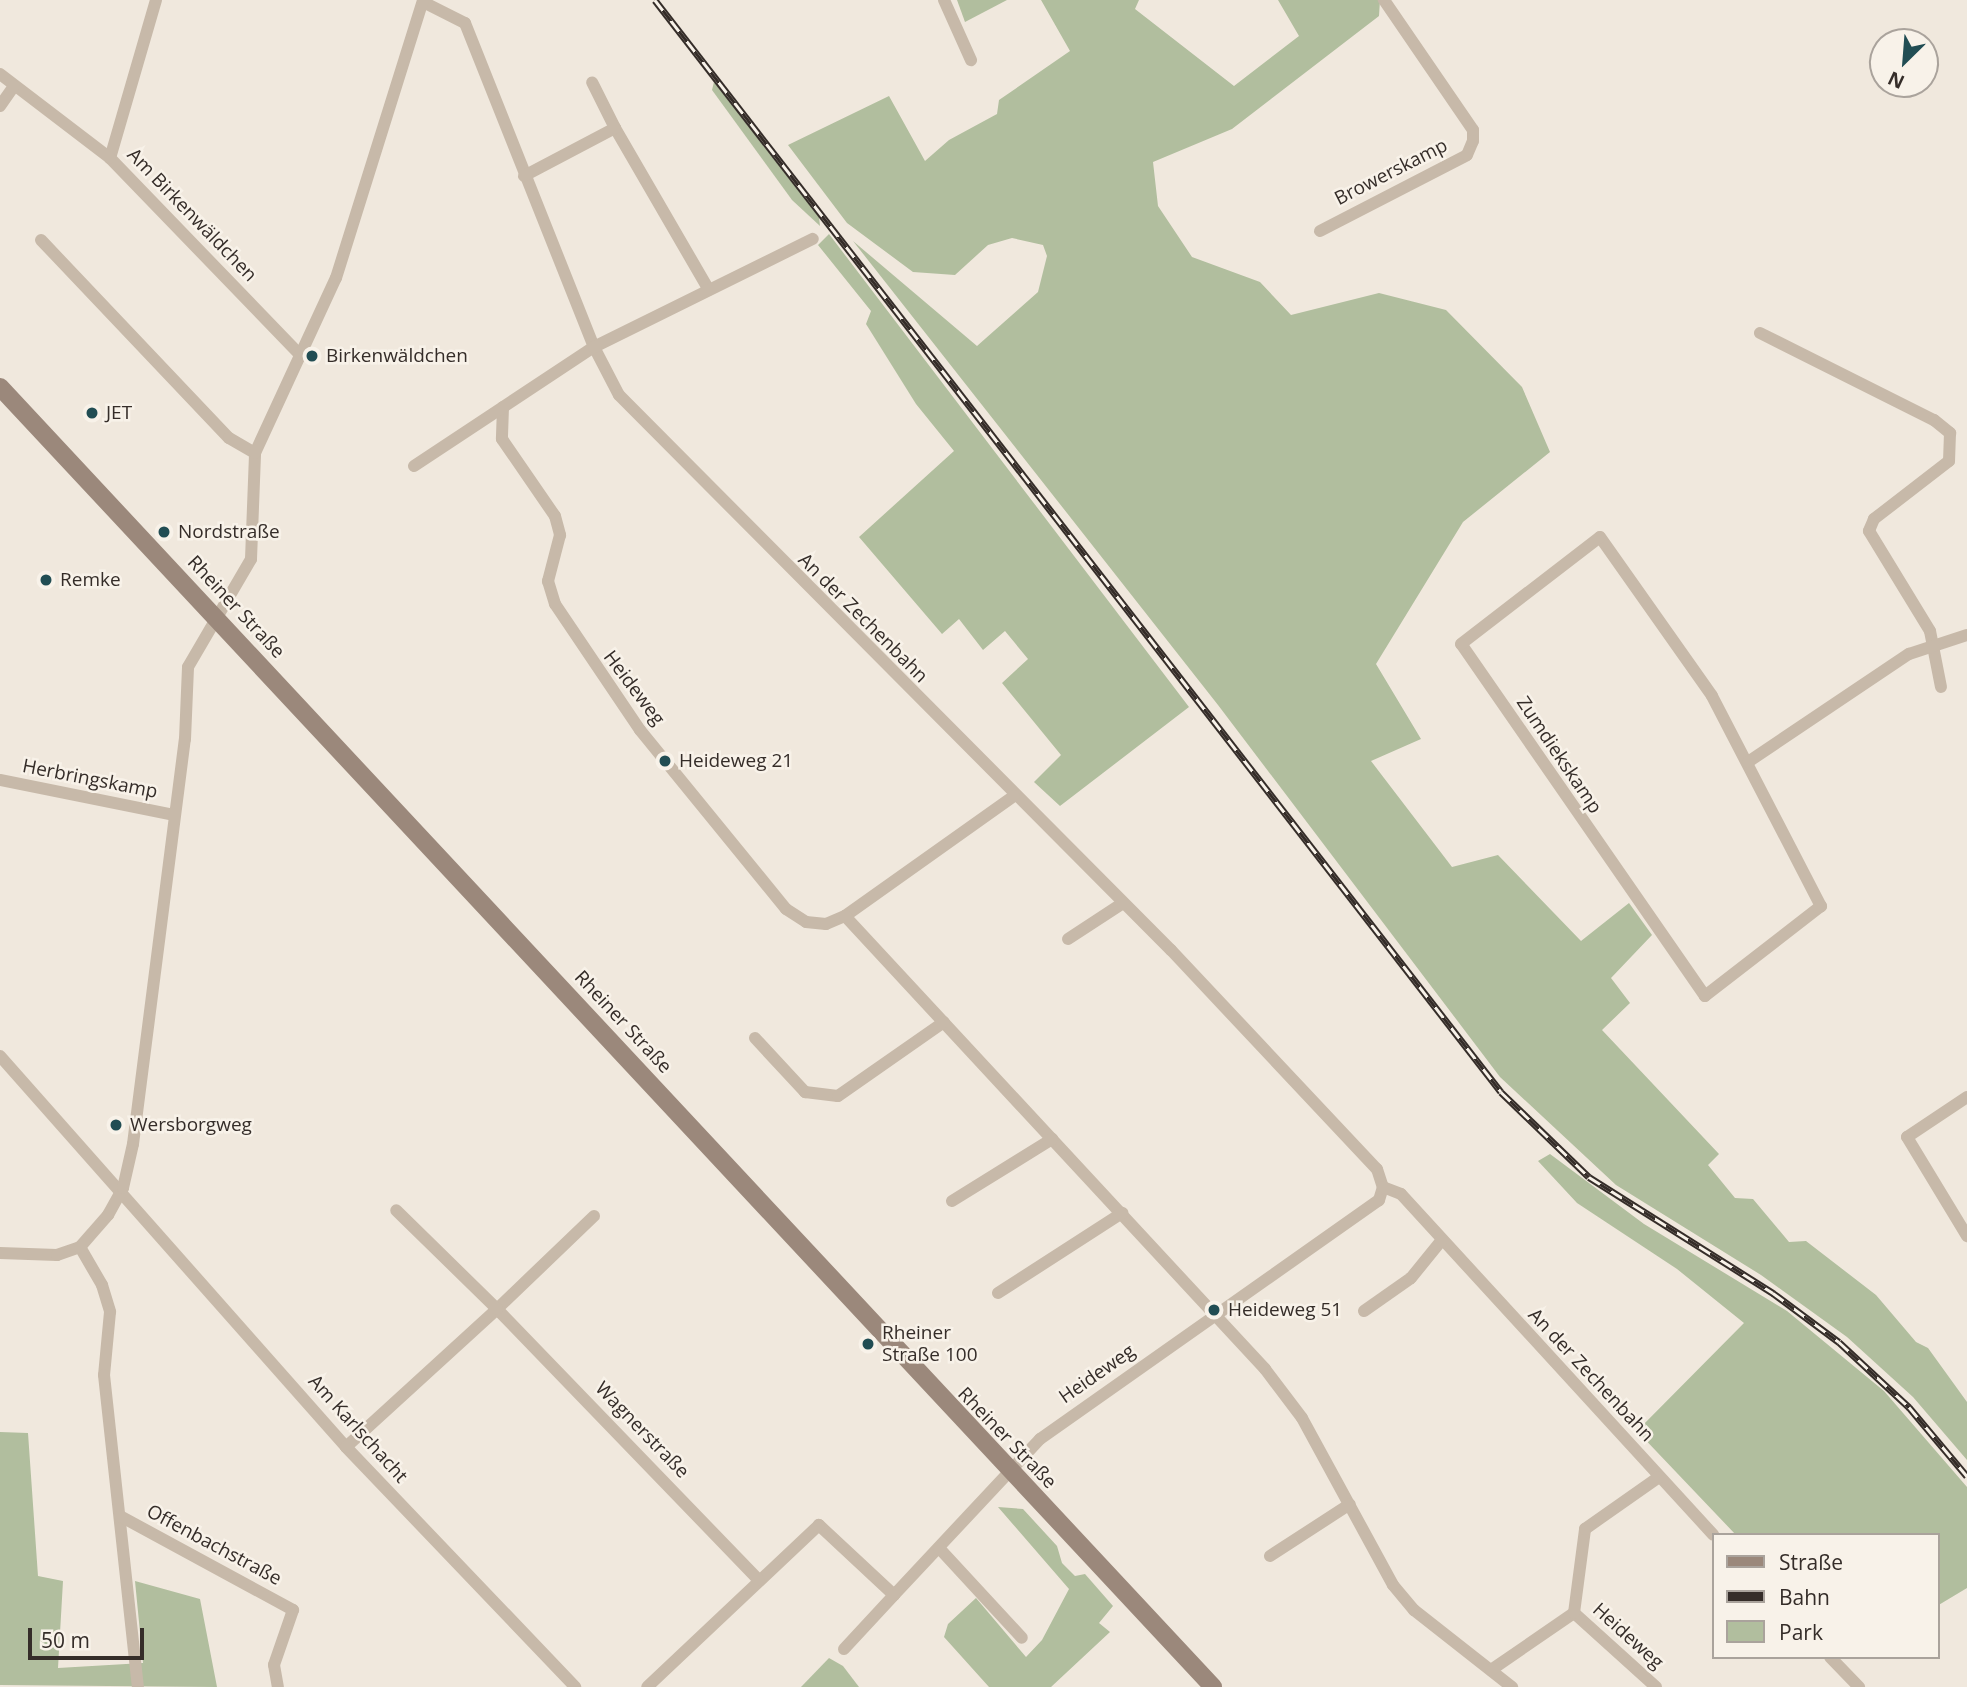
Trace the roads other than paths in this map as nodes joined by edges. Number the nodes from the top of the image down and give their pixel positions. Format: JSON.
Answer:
{"nodes":[{"id":1,"x":156,"y":0,"type":"edge"},
{"id":2,"x":944,"y":0,"type":"edge"},
{"id":3,"x":1384,"y":0,"type":"edge"},
{"id":4,"x":423,"y":1,"type":"edge"},
{"id":5,"x":971,"y":60,"type":"dead end"},
{"id":6,"x":0,"y":74,"type":"edge"},
{"id":7,"x":592,"y":82,"type":"dead end"},
{"id":8,"x":14,"y":86,"type":"junction"},
{"id":9,"x":0,"y":106,"type":"edge"},
{"id":10,"x":615,"y":128,"type":"junction"},
{"id":11,"x":110,"y":159,"type":"junction"},
{"id":12,"x":524,"y":176,"type":"junction"},
{"id":13,"x":1320,"y":231,"type":"dead end"},
{"id":14,"x":813,"y":239,"type":"dead end"},
{"id":15,"x":41,"y":240,"type":"dead end"},
{"id":16,"x":709,"y":290,"type":"junction"},
{"id":17,"x":1760,"y":332,"type":"dead end"},
{"id":18,"x":594,"y":347,"type":"junction"},
{"id":19,"x":301,"y":356,"type":"junction"},
{"id":20,"x":0,"y":387,"type":"edge"},
{"id":21,"x":503,"y":407,"type":"junction"},
{"id":22,"x":255,"y":453,"type":"junction"},
{"id":23,"x":414,"y":466,"type":"dead end"},
{"id":24,"x":218,"y":619,"type":"junction"},
{"id":25,"x":1967,"y":635,"type":"edge"},
{"id":26,"x":1934,"y":646,"type":"junction"},
{"id":27,"x":1941,"y":687,"type":"dead end"},
{"id":28,"x":1748,"y":762,"type":"junction"},
{"id":29,"x":0,"y":780,"type":"edge"},
{"id":30,"x":1014,"y":796,"type":"junction"},
{"id":31,"x":173,"y":815,"type":"junction"},
{"id":32,"x":1123,"y":903,"type":"junction"},
{"id":33,"x":845,"y":916,"type":"junction"},
{"id":34,"x":1068,"y":939,"type":"dead end"},
{"id":35,"x":944,"y":1023,"type":"junction"},
{"id":36,"x":755,"y":1038,"type":"dead end"},
{"id":37,"x":0,"y":1056,"type":"edge"},
{"id":38,"x":1967,"y":1097,"type":"edge"},
{"id":39,"x":1052,"y":1139,"type":"junction"},
{"id":40,"x":1383,"y":1187,"type":"junction"},
{"id":41,"x":122,"y":1188,"type":"junction"},
{"id":42,"x":952,"y":1201,"type":"dead end"},
{"id":43,"x":396,"y":1210,"type":"dead end"},
{"id":44,"x":1122,"y":1213,"type":"junction"},
{"id":45,"x":594,"y":1216,"type":"dead end"},
{"id":46,"x":1967,"y":1236,"type":"edge"},
{"id":47,"x":1441,"y":1241,"type":"junction"},
{"id":48,"x":80,"y":1247,"type":"junction"},
{"id":49,"x":0,"y":1253,"type":"edge"},
{"id":50,"x":998,"y":1293,"type":"dead end"},
{"id":51,"x":497,"y":1309,"type":"junction"},
{"id":52,"x":1364,"y":1311,"type":"dead end"},
{"id":53,"x":1215,"y":1314,"type":"junction"},
{"id":54,"x":346,"y":1447,"type":"junction"},
{"id":55,"x":1009,"y":1473,"type":"junction"},
{"id":56,"x":1659,"y":1478,"type":"junction"},
{"id":57,"x":1350,"y":1504,"type":"junction"},
{"id":58,"x":120,"y":1516,"type":"junction"},
{"id":59,"x":1712,"y":1534,"type":"edge"},
{"id":60,"x":939,"y":1548,"type":"junction"},
{"id":61,"x":1270,"y":1556,"type":"dead end"},
{"id":62,"x":758,"y":1579,"type":"junction"},
{"id":63,"x":894,"y":1595,"type":"junction"},
{"id":64,"x":1574,"y":1613,"type":"junction"},
{"id":65,"x":1022,"y":1638,"type":"dead end"},
{"id":66,"x":844,"y":1648,"type":"dead end"},
{"id":67,"x":1832,"y":1659,"type":"edge"},
{"id":68,"x":1491,"y":1670,"type":"junction"},
{"id":69,"x":138,"y":1687,"type":"edge"},
{"id":70,"x":278,"y":1687,"type":"edge"},
{"id":71,"x":575,"y":1687,"type":"edge"},
{"id":72,"x":647,"y":1687,"type":"edge"},
{"id":73,"x":1213,"y":1687,"type":"edge"},
{"id":74,"x":1512,"y":1687,"type":"edge"},
{"id":75,"x":1656,"y":1687,"type":"edge"},
{"id":76,"x":1859,"y":1687,"type":"edge"}],
"edges":[{"from":1,"to":11,"type":"street","name":"Am Birkenwäldchen"},
{"from":2,"to":5,"type":"street"},
{"from":3,"to":13,"type":"street","name":"Browerskamp"},
{"from":4,"to":12,"type":"street","name":"An der Zechenbahn"},
{"from":4,"to":19,"type":"street"},
{"from":6,"to":8,"type":"street"},
{"from":7,"to":10,"type":"street"},
{"from":8,"to":9,"type":"street"},
{"from":8,"to":11,"type":"street"},
{"from":10,"to":12,"type":"street"},
{"from":10,"to":16,"type":"street"},
{"from":11,"to":19,"type":"street","name":"Am Birkenwäldchen"},
{"from":12,"to":18,"type":"street","name":"An der Zechenbahn"},
{"from":14,"to":16,"type":"street"},
{"from":15,"to":22,"type":"street"},
{"from":16,"to":18,"type":"street"},
{"from":17,"to":26,"type":"street"},
{"from":18,"to":21,"type":"street"},
{"from":18,"to":30,"type":"street","name":"An der Zechenbahn"},
{"from":19,"to":22,"type":"street"},
{"from":20,"to":24,"type":"main road","name":"Rheiner Straße"},
{"from":21,"to":23,"type":"street"},
{"from":21,"to":33,"type":"street","name":"Heideweg"},
{"from":22,"to":24,"type":"street"},
{"from":24,"to":31,"type":"street"},
{"from":24,"to":55,"type":"main road","name":"Rheiner Straße"},
{"from":25,"to":26,"type":"street"},
{"from":26,"to":27,"type":"street"},
{"from":26,"to":28,"type":"street"},
{"from":28,"to":28,"type":"street","name":"Zumdiekskamp"},
{"from":29,"to":31,"type":"street","name":"Herbringskamp"},
{"from":30,"to":32,"type":"street","name":"An der Zechenbahn"},
{"from":30,"to":33,"type":"street","name":"Heideweg"},
{"from":31,"to":41,"type":"street"},
{"from":32,"to":34,"type":"street"},
{"from":32,"to":40,"type":"street","name":"An der Zechenbahn"},
{"from":33,"to":35,"type":"street"},
{"from":35,"to":36,"type":"street"},
{"from":35,"to":39,"type":"street"},
{"from":37,"to":41,"type":"street","name":"Am Karlschacht"},
{"from":38,"to":46,"type":"street"},
{"from":39,"to":42,"type":"street"},
{"from":39,"to":44,"type":"street"},
{"from":40,"to":47,"type":"street","name":"An der Zechenbahn"},
{"from":40,"to":53,"type":"street","name":"Heideweg"},
{"from":41,"to":48,"type":"street"},
{"from":41,"to":54,"type":"street","name":"Am Karlschacht"},
{"from":43,"to":51,"type":"street","name":"Wagnerstraße"},
{"from":44,"to":50,"type":"street"},
{"from":44,"to":53,"type":"street"},
{"from":45,"to":51,"type":"street"},
{"from":47,"to":52,"type":"street"},
{"from":47,"to":56,"type":"street","name":"An der Zechenbahn"},
{"from":48,"to":49,"type":"street"},
{"from":48,"to":58,"type":"street"},
{"from":51,"to":54,"type":"street"},
{"from":51,"to":62,"type":"street","name":"Wagnerstraße"},
{"from":53,"to":55,"type":"street","name":"Heideweg"},
{"from":53,"to":57,"type":"street"},
{"from":54,"to":71,"type":"street","name":"Am Karlschacht"},
{"from":55,"to":60,"type":"street"},
{"from":55,"to":73,"type":"main road","name":"Rheiner Straße"},
{"from":56,"to":59,"type":"street","name":"An der Zechenbahn"},
{"from":56,"to":64,"type":"street","name":"Heideweg"},
{"from":57,"to":61,"type":"street"},
{"from":57,"to":68,"type":"street"},
{"from":58,"to":69,"type":"street"},
{"from":58,"to":70,"type":"street","name":"Offenbachstraße"},
{"from":60,"to":63,"type":"street"},
{"from":60,"to":65,"type":"street"},
{"from":62,"to":63,"type":"street"},
{"from":62,"to":72,"type":"street"},
{"from":63,"to":66,"type":"street"},
{"from":64,"to":68,"type":"street","name":"Heideweg"},
{"from":64,"to":75,"type":"street","name":"Heideweg"},
{"from":67,"to":76,"type":"street"},
{"from":68,"to":74,"type":"street"}]}
